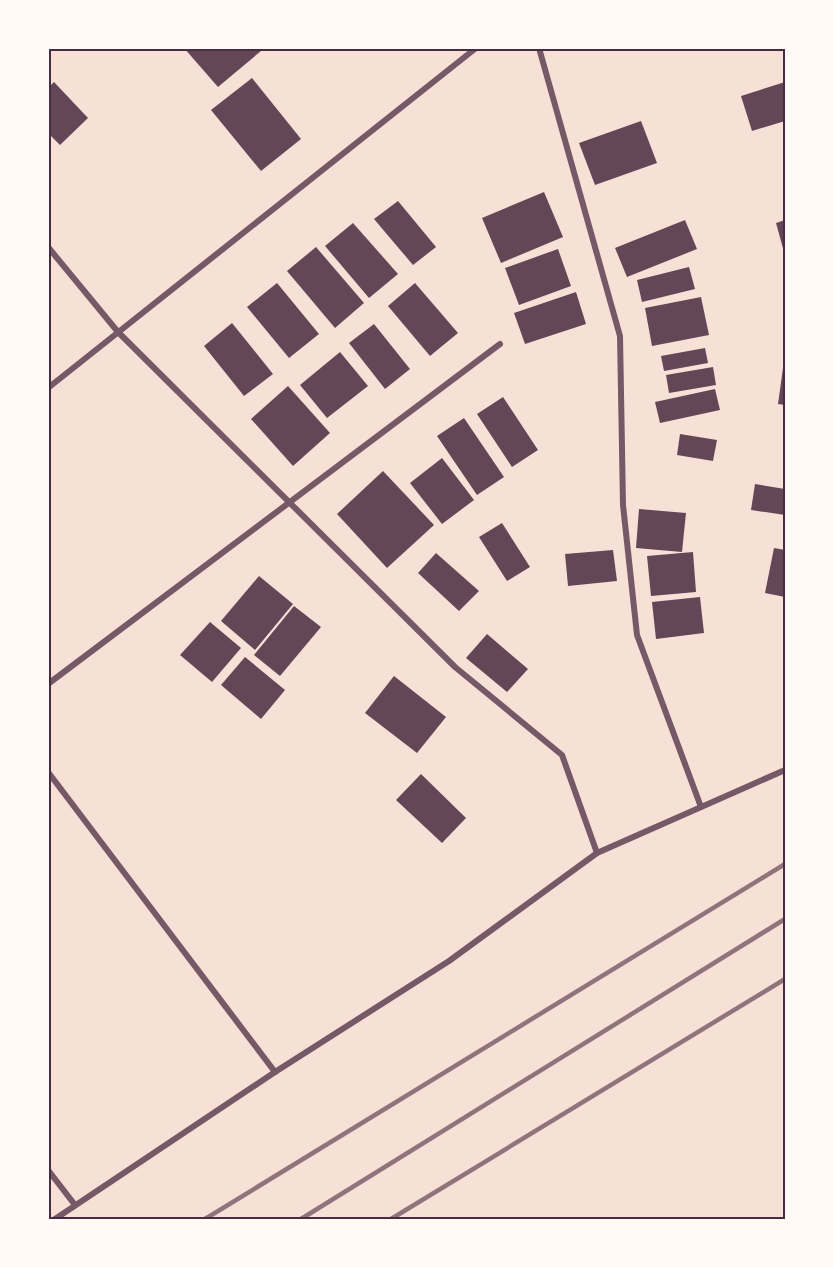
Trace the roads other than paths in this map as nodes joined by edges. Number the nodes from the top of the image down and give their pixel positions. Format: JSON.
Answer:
{"nodes":[{"id":1,"x":476,"y":48,"type":"edge"},
{"id":2,"x":539,"y":48,"type":"edge"},
{"id":3,"x":48,"y":247,"type":"edge"},
{"id":4,"x":118,"y":332,"type":"junction"},
{"id":5,"x":500,"y":344,"type":"dead end"},
{"id":6,"x":48,"y":388,"type":"edge"},
{"id":7,"x":290,"y":502,"type":"junction"},
{"id":8,"x":48,"y":684,"type":"edge"},
{"id":9,"x":785,"y":770,"type":"edge"},
{"id":10,"x":48,"y":772,"type":"edge"},
{"id":11,"x":701,"y":807,"type":"junction"},
{"id":12,"x":597,"y":853,"type":"junction"},
{"id":13,"x":275,"y":1072,"type":"junction"},
{"id":14,"x":48,"y":1170,"type":"edge"},
{"id":15,"x":75,"y":1204,"type":"junction"},
{"id":16,"x":55,"y":1219,"type":"edge"}],
"edges":[{"from":1,"to":4,"type":"street"},
{"from":2,"to":11,"type":"street"},
{"from":3,"to":4,"type":"street"},
{"from":4,"to":6,"type":"street"},
{"from":4,"to":7,"type":"street"},
{"from":5,"to":7,"type":"street"},
{"from":7,"to":8,"type":"street"},
{"from":7,"to":12,"type":"street"},
{"from":9,"to":11,"type":"street"},
{"from":10,"to":13,"type":"street"},
{"from":11,"to":12,"type":"street"},
{"from":12,"to":13,"type":"street"},
{"from":13,"to":15,"type":"street"},
{"from":14,"to":15,"type":"street"},
{"from":15,"to":16,"type":"street"}]}
